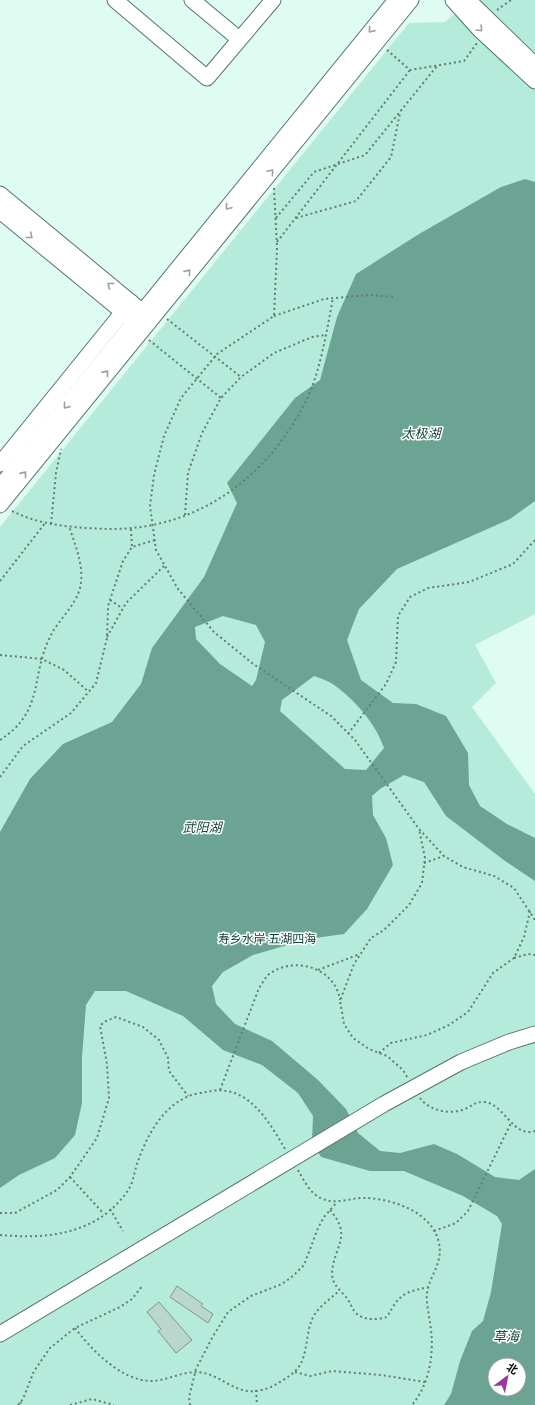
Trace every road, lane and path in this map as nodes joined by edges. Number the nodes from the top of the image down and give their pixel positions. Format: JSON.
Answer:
{"nodes":[{"id":1,"x":115,"y":0,"type":"edge"},
{"id":2,"x":192,"y":0,"type":"edge"},
{"id":3,"x":396,"y":0,"type":"edge"},
{"id":4,"x":411,"y":0,"type":"edge"},
{"id":5,"x":453,"y":0,"type":"edge"},
{"id":6,"x":468,"y":0,"type":"edge"},
{"id":7,"x":511,"y":0,"type":"edge"},
{"id":8,"x":269,"y":1,"type":"edge"},
{"id":9,"x":486,"y":18,"type":"junction"},
{"id":10,"x":484,"y":34,"type":"junction"},
{"id":11,"x":239,"y":39,"type":"junction"},
{"id":12,"x":376,"y":42,"type":"junction"},
{"id":13,"x":535,"y":65,"type":"edge"},
{"id":14,"x":437,"y":66,"type":"junction"},
{"id":15,"x":410,"y":70,"type":"junction"},
{"id":16,"x":535,"y":81,"type":"edge"},
{"id":17,"x":400,"y":112,"type":"junction"},
{"id":18,"x":337,"y":165,"type":"junction"},
{"id":19,"x":273,"y":169,"type":"junction"},
{"id":20,"x":0,"y":194,"type":"edge"},
{"id":21,"x":0,"y":211,"type":"edge"},
{"id":22,"x":296,"y":218,"type":"junction"},
{"id":23,"x":276,"y":219,"type":"junction"},
{"id":24,"x":277,"y":242,"type":"junction"},
{"id":25,"x":394,"y":297,"type":"dead end"},
{"id":26,"x":333,"y":298,"type":"junction"},
{"id":27,"x":274,"y":316,"type":"junction"},
{"id":28,"x":140,"y":317,"type":"junction"},
{"id":29,"x":326,"y":335,"type":"junction"},
{"id":30,"x":215,"y":357,"type":"junction"},
{"id":31,"x":241,"y":378,"type":"junction"},
{"id":32,"x":197,"y":379,"type":"junction"},
{"id":33,"x":221,"y":398,"type":"junction"},
{"id":34,"x":63,"y":442,"type":"dead end"},
{"id":35,"x":0,"y":464,"type":"edge"},
{"id":36,"x":0,"y":487,"type":"edge"},
{"id":37,"x":3,"y":506,"type":"edge"},
{"id":38,"x":185,"y":516,"type":"junction"},
{"id":39,"x":46,"y":522,"type":"junction"},
{"id":40,"x":51,"y":524,"type":"junction"},
{"id":41,"x":153,"y":524,"type":"junction"},
{"id":42,"x":69,"y":526,"type":"junction"},
{"id":43,"x":131,"y":529,"type":"junction"},
{"id":44,"x":155,"y":540,"type":"junction"},
{"id":45,"x":535,"y":540,"type":"edge"},
{"id":46,"x":132,"y":547,"type":"junction"},
{"id":47,"x":165,"y":565,"type":"junction"},
{"id":48,"x":0,"y":582,"type":"edge"},
{"id":49,"x":110,"y":600,"type":"junction"},
{"id":50,"x":122,"y":608,"type":"junction"},
{"id":51,"x":107,"y":638,"type":"junction"},
{"id":52,"x":0,"y":655,"type":"edge"},
{"id":53,"x":42,"y":659,"type":"junction"},
{"id":54,"x":88,"y":692,"type":"junction"},
{"id":55,"x":348,"y":734,"type":"junction"},
{"id":56,"x":0,"y":740,"type":"edge"},
{"id":57,"x":0,"y":777,"type":"edge"},
{"id":58,"x":419,"y":829,"type":"junction"},
{"id":59,"x":444,"y":856,"type":"junction"},
{"id":60,"x":424,"y":863,"type":"junction"},
{"id":61,"x":530,"y":910,"type":"junction"},
{"id":62,"x":535,"y":920,"type":"edge"},
{"id":63,"x":361,"y":953,"type":"junction"},
{"id":64,"x":535,"y":955,"type":"edge"},
{"id":65,"x":514,"y":958,"type":"junction"},
{"id":66,"x":318,"y":970,"type":"junction"},
{"id":67,"x":340,"y":1001,"type":"junction"},
{"id":68,"x":535,"y":1034,"type":"edge"},
{"id":69,"x":379,"y":1053,"type":"junction"},
{"id":70,"x":414,"y":1088,"type":"junction"},
{"id":71,"x":220,"y":1090,"type":"junction"},
{"id":72,"x":188,"y":1096,"type":"junction"},
{"id":73,"x":511,"y":1123,"type":"junction"},
{"id":74,"x":535,"y":1131,"type":"edge"},
{"id":75,"x":292,"y":1160,"type":"junction"},
{"id":76,"x":70,"y":1177,"type":"junction"},
{"id":77,"x":337,"y":1201,"type":"junction"},
{"id":78,"x":110,"y":1209,"type":"junction"},
{"id":79,"x":330,"y":1210,"type":"junction"},
{"id":80,"x":0,"y":1213,"type":"edge"},
{"id":81,"x":104,"y":1214,"type":"junction"},
{"id":82,"x":123,"y":1231,"type":"dead end"},
{"id":83,"x":434,"y":1231,"type":"junction"},
{"id":84,"x":0,"y":1235,"type":"edge"},
{"id":85,"x":143,"y":1285,"type":"dead end"},
{"id":86,"x":428,"y":1287,"type":"junction"},
{"id":87,"x":339,"y":1291,"type":"junction"},
{"id":88,"x":75,"y":1328,"type":"junction"},
{"id":89,"x":0,"y":1334,"type":"edge"},
{"id":90,"x":195,"y":1372,"type":"junction"},
{"id":91,"x":294,"y":1372,"type":"junction"},
{"id":92,"x":425,"y":1382,"type":"junction"},
{"id":93,"x":256,"y":1390,"type":"junction"},
{"id":94,"x":20,"y":1402,"type":"junction"},
{"id":95,"x":18,"y":1405,"type":"edge"},
{"id":96,"x":24,"y":1405,"type":"edge"},
{"id":97,"x":70,"y":1405,"type":"edge"},
{"id":98,"x":114,"y":1405,"type":"edge"},
{"id":99,"x":190,"y":1405,"type":"edge"},
{"id":100,"x":257,"y":1405,"type":"edge"},
{"id":101,"x":412,"y":1405,"type":"edge"}],
"edges":[{"from":1,"to":11,"type":"street"},
{"from":2,"to":11,"type":"street"},
{"from":3,"to":28,"type":"street","one_way":true},
{"from":4,"to":12,"type":"street"},
{"from":5,"to":10,"type":"street","one_way":true},
{"from":6,"to":9,"type":"street"},
{"from":7,"to":9,"type":"path"},
{"from":8,"to":11,"type":"street"},
{"from":9,"to":13,"type":"street"},
{"from":10,"to":14,"type":"path"},
{"from":10,"to":16,"type":"street"},
{"from":12,"to":15,"type":"path"},
{"from":12,"to":19,"type":"street"},
{"from":14,"to":15,"type":"path"},
{"from":14,"to":17,"type":"path"},
{"from":15,"to":18,"type":"path"},
{"from":17,"to":18,"type":"path"},
{"from":17,"to":22,"type":"path"},
{"from":18,"to":22,"type":"path"},
{"from":18,"to":23,"type":"path"},
{"from":19,"to":23,"type":"path"},
{"from":28,"to":19,"type":"street","one_way":true},
{"from":28,"to":20,"type":"street","one_way":true},
{"from":21,"to":28,"type":"street","one_way":true},
{"from":22,"to":24,"type":"path"},
{"from":23,"to":24,"type":"path"},
{"from":24,"to":27,"type":"path"},
{"from":25,"to":26,"type":"path"},
{"from":26,"to":27,"type":"path"},
{"from":26,"to":29,"type":"path"},
{"from":27,"to":30,"type":"path"},
{"from":28,"to":30,"type":"path"},
{"from":28,"to":32,"type":"path"},
{"from":28,"to":35,"type":"street"},
{"from":28,"to":36,"type":"street","one_way":true},
{"from":37,"to":28,"type":"street","one_way":true},
{"from":29,"to":31,"type":"path"},
{"from":29,"to":38,"type":"path"},
{"from":30,"to":31,"type":"path"},
{"from":30,"to":32,"type":"path"},
{"from":31,"to":33,"type":"path"},
{"from":32,"to":33,"type":"path"},
{"from":32,"to":41,"type":"path"},
{"from":33,"to":38,"type":"path"},
{"from":34,"to":40,"type":"path"},
{"from":37,"to":39,"type":"path"},
{"from":38,"to":41,"type":"path"},
{"from":39,"to":40,"type":"path"},
{"from":39,"to":48,"type":"path"},
{"from":40,"to":42,"type":"path"},
{"from":41,"to":43,"type":"path"},
{"from":41,"to":44,"type":"path"},
{"from":42,"to":43,"type":"path"},
{"from":42,"to":53,"type":"path"},
{"from":43,"to":46,"type":"path"},
{"from":44,"to":46,"type":"path"},
{"from":44,"to":47,"type":"path"},
{"from":45,"to":55,"type":"path"},
{"from":46,"to":49,"type":"path"},
{"from":47,"to":50,"type":"path"},
{"from":47,"to":55,"type":"path"},
{"from":49,"to":50,"type":"path"},
{"from":49,"to":51,"type":"path"},
{"from":50,"to":51,"type":"path"},
{"from":51,"to":54,"type":"path"},
{"from":52,"to":53,"type":"path"},
{"from":53,"to":54,"type":"path"},
{"from":53,"to":56,"type":"path"},
{"from":54,"to":57,"type":"path"},
{"from":55,"to":58,"type":"path"},
{"from":58,"to":59,"type":"path"},
{"from":58,"to":60,"type":"path"},
{"from":59,"to":60,"type":"path"},
{"from":59,"to":61,"type":"path"},
{"from":60,"to":63,"type":"path"},
{"from":61,"to":62,"type":"path"},
{"from":61,"to":65,"type":"path"},
{"from":63,"to":66,"type":"path"},
{"from":63,"to":67,"type":"path"},
{"from":64,"to":65,"type":"path"},
{"from":65,"to":69,"type":"path"},
{"from":66,"to":67,"type":"path"},
{"from":66,"to":71,"type":"path"},
{"from":67,"to":69,"type":"path"},
{"from":68,"to":70,"type":"street"},
{"from":69,"to":70,"type":"path"},
{"from":70,"to":73,"type":"path"},
{"from":70,"to":75,"type":"street"},
{"from":71,"to":72,"type":"path"},
{"from":71,"to":75,"type":"path"},
{"from":72,"to":76,"type":"path"},
{"from":72,"to":78,"type":"path"},
{"from":73,"to":74,"type":"path"},
{"from":73,"to":83,"type":"path"},
{"from":75,"to":77,"type":"path"},
{"from":75,"to":89,"type":"street"},
{"from":76,"to":80,"type":"path"},
{"from":76,"to":81,"type":"path"},
{"from":77,"to":79,"type":"path"},
{"from":77,"to":83,"type":"path"},
{"from":78,"to":81,"type":"path"},
{"from":78,"to":82,"type":"path"},
{"from":79,"to":87,"type":"path"},
{"from":79,"to":90,"type":"path"},
{"from":81,"to":84,"type":"path"},
{"from":83,"to":86,"type":"path"},
{"from":85,"to":88,"type":"path"},
{"from":86,"to":87,"type":"path"},
{"from":86,"to":92,"type":"path"},
{"from":87,"to":91,"type":"path"},
{"from":88,"to":90,"type":"path"},
{"from":88,"to":94,"type":"path"},
{"from":90,"to":93,"type":"path"},
{"from":90,"to":99,"type":"path"},
{"from":91,"to":92,"type":"path"},
{"from":91,"to":93,"type":"path"},
{"from":92,"to":101,"type":"path"},
{"from":93,"to":100,"type":"path"},
{"from":94,"to":95,"type":"path"},
{"from":94,"to":96,"type":"path"},
{"from":97,"to":98,"type":"path"}]}
